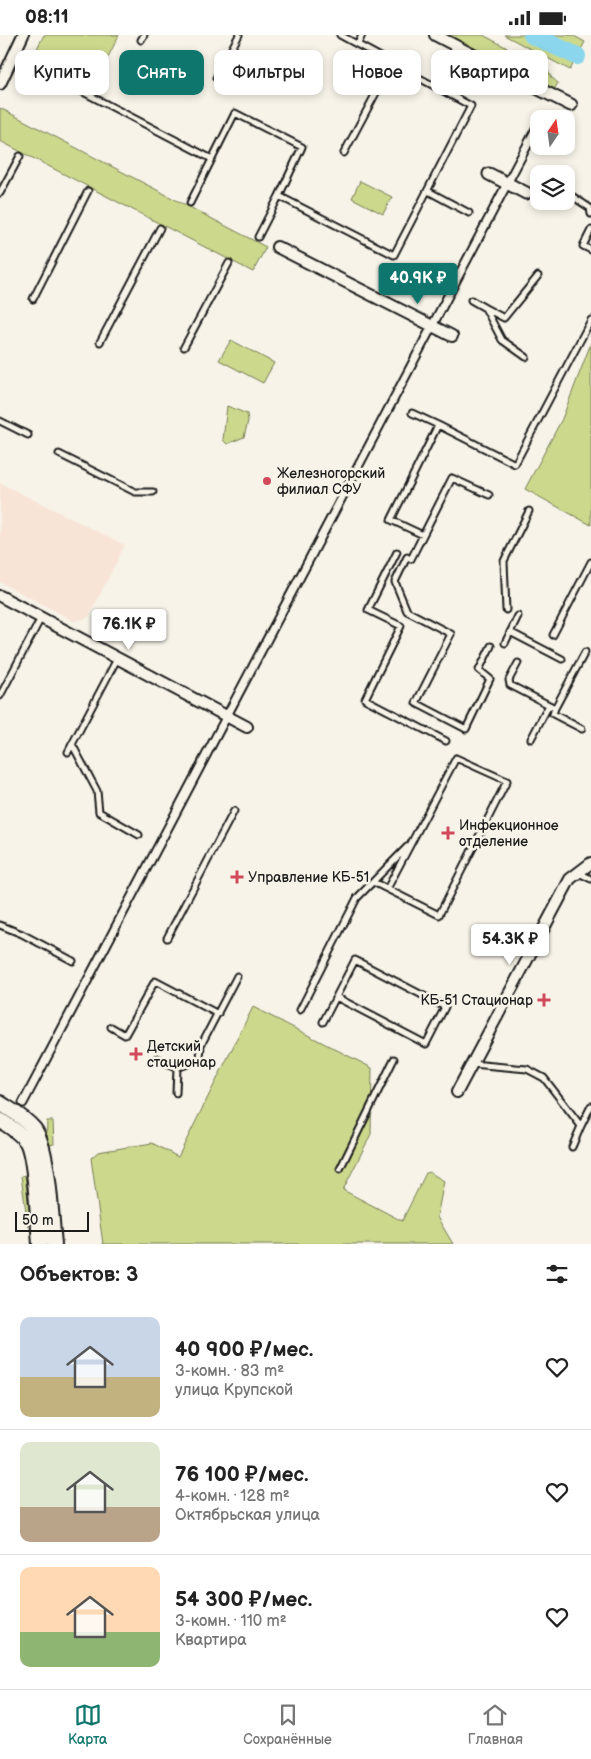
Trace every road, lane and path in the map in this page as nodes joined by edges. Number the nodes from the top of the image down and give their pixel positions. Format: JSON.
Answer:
{"nodes":[{"id":1,"x":23,"y":35,"type":"edge"},
{"id":2,"x":239,"y":35,"type":"edge"},
{"id":3,"x":340,"y":35,"type":"edge"},
{"id":4,"x":362,"y":35,"type":"edge"},
{"id":5,"x":435,"y":35,"type":"edge"},
{"id":6,"x":358,"y":45,"type":"junction"},
{"id":7,"x":231,"y":50,"type":"edge"},
{"id":8,"x":367,"y":50,"type":"edge"},
{"id":9,"x":464,"y":50,"type":"edge"},
{"id":10,"x":14,"y":56,"type":"junction"},
{"id":11,"x":421,"y":79,"type":"edge"},
{"id":12,"x":0,"y":84,"type":"edge"},
{"id":13,"x":548,"y":94,"type":"edge"},
{"id":14,"x":375,"y":95,"type":"edge"},
{"id":15,"x":571,"y":105,"type":"dead end"},
{"id":16,"x":530,"y":140,"type":"edge"},
{"id":17,"x":344,"y":153,"type":"dead end"},
{"id":18,"x":20,"y":156,"type":"dead end"},
{"id":19,"x":212,"y":159,"type":"junction"},
{"id":20,"x":489,"y":174,"type":"dead end"},
{"id":21,"x":507,"y":183,"type":"junction"},
{"id":22,"x":88,"y":191,"type":"dead end"},
{"id":23,"x":428,"y":191,"type":"junction"},
{"id":24,"x":0,"y":193,"type":"edge"},
{"id":25,"x":526,"y":193,"type":"dead end"},
{"id":26,"x":279,"y":196,"type":"junction"},
{"id":27,"x":575,"y":198,"type":"edge"},
{"id":28,"x":190,"y":203,"type":"dead end"},
{"id":29,"x":469,"y":213,"type":"dead end"},
{"id":30,"x":591,"y":215,"type":"edge"},
{"id":31,"x":160,"y":228,"type":"dead end"},
{"id":32,"x":591,"y":230,"type":"edge"},
{"id":33,"x":258,"y":237,"type":"dead end"},
{"id":34,"x":278,"y":247,"type":"dead end"},
{"id":35,"x":591,"y":251,"type":"edge"},
{"id":36,"x":229,"y":263,"type":"dead end"},
{"id":37,"x":538,"y":276,"type":"dead end"},
{"id":38,"x":33,"y":299,"type":"dead end"},
{"id":39,"x":471,"y":300,"type":"dead end"},
{"id":40,"x":485,"y":308,"type":"junction"},
{"id":41,"x":591,"y":319,"type":"edge"},
{"id":42,"x":434,"y":326,"type":"junction"},
{"id":43,"x":452,"y":336,"type":"dead end"},
{"id":44,"x":100,"y":342,"type":"dead end"},
{"id":45,"x":184,"y":347,"type":"dead end"},
{"id":46,"x":526,"y":357,"type":"dead end"},
{"id":47,"x":412,"y":413,"type":"dead end"},
{"id":48,"x":0,"y":421,"type":"edge"},
{"id":49,"x":438,"y":425,"type":"junction"},
{"id":50,"x":28,"y":435,"type":"dead end"},
{"id":51,"x":59,"y":454,"type":"dead end"},
{"id":52,"x":153,"y":492,"type":"dead end"},
{"id":53,"x":489,"y":495,"type":"dead end"},
{"id":54,"x":529,"y":511,"type":"dead end"},
{"id":55,"x":423,"y":535,"type":"junction"},
{"id":56,"x":397,"y":551,"type":"dead end"},
{"id":57,"x":591,"y":563,"type":"edge"},
{"id":58,"x":0,"y":595,"type":"edge"},
{"id":59,"x":506,"y":610,"type":"dead end"},
{"id":60,"x":518,"y":616,"type":"dead end"},
{"id":61,"x":41,"y":617,"type":"junction"},
{"id":62,"x":510,"y":632,"type":"junction"},
{"id":63,"x":553,"y":635,"type":"dead end"},
{"id":64,"x":505,"y":643,"type":"dead end"},
{"id":65,"x":491,"y":646,"type":"dead end"},
{"id":66,"x":584,"y":652,"type":"dead end"},
{"id":67,"x":117,"y":659,"type":"junction"},
{"id":68,"x":562,"y":659,"type":"dead end"},
{"id":69,"x":518,"y":663,"type":"dead end"},
{"id":70,"x":0,"y":696,"type":"edge"},
{"id":71,"x":548,"y":705,"type":"junction"},
{"id":72,"x":555,"y":708,"type":"junction"},
{"id":73,"x":227,"y":717,"type":"junction"},
{"id":74,"x":247,"y":727,"type":"dead end"},
{"id":75,"x":582,"y":729,"type":"dead end"},
{"id":76,"x":531,"y":739,"type":"dead end"},
{"id":77,"x":446,"y":741,"type":"dead end"},
{"id":78,"x":72,"y":744,"type":"junction"},
{"id":79,"x":68,"y":752,"type":"dead end"},
{"id":80,"x":234,"y":811,"type":"dead end"},
{"id":81,"x":139,"y":835,"type":"dead end"},
{"id":82,"x":412,"y":842,"type":"junction"},
{"id":83,"x":591,"y":863,"type":"edge"},
{"id":84,"x":579,"y":873,"type":"junction"},
{"id":85,"x":591,"y":879,"type":"edge"},
{"id":86,"x":373,"y":882,"type":"junction"},
{"id":87,"x":387,"y":889,"type":"junction"},
{"id":88,"x":0,"y":925,"type":"edge"},
{"id":89,"x":167,"y":938,"type":"dead end"},
{"id":90,"x":73,"y":961,"type":"dead end"},
{"id":91,"x":238,"y":976,"type":"dead end"},
{"id":92,"x":336,"y":997,"type":"junction"},
{"id":93,"x":300,"y":1009,"type":"dead end"},
{"id":94,"x":218,"y":1015,"type":"junction"},
{"id":95,"x":323,"y":1022,"type":"dead end"},
{"id":96,"x":111,"y":1027,"type":"dead end"},
{"id":97,"x":157,"y":1058,"type":"dead end"},
{"id":98,"x":394,"y":1059,"type":"dead end"},
{"id":99,"x":472,"y":1064,"type":"junction"},
{"id":100,"x":177,"y":1068,"type":"junction"},
{"id":101,"x":457,"y":1092,"type":"dead end"},
{"id":102,"x":176,"y":1093,"type":"dead end"},
{"id":103,"x":0,"y":1103,"type":"edge"},
{"id":104,"x":23,"y":1103,"type":"dead end"},
{"id":105,"x":591,"y":1106,"type":"edge"},
{"id":106,"x":0,"y":1120,"type":"edge"},
{"id":107,"x":581,"y":1126,"type":"junction"},
{"id":108,"x":38,"y":1128,"type":"junction"},
{"id":109,"x":19,"y":1134,"type":"junction"},
{"id":110,"x":572,"y":1147,"type":"dead end"},
{"id":111,"x":38,"y":1160,"type":"junction"},
{"id":112,"x":340,"y":1169,"type":"dead end"},
{"id":113,"x":40,"y":1244,"type":"edge"},
{"id":114,"x":54,"y":1244,"type":"edge"}],
"edges":[{"from":1,"to":10,"type":"street"},
{"from":2,"to":7,"type":"lane"},
{"from":3,"to":6,"type":"lane"},
{"from":4,"to":6,"type":"lane"},
{"from":5,"to":9,"type":"street"},
{"from":6,"to":8,"type":"lane"},
{"from":10,"to":12,"type":"street"},
{"from":10,"to":19,"type":"lane"},
{"from":11,"to":23,"type":"lane"},
{"from":13,"to":15,"type":"street"},
{"from":14,"to":17,"type":"lane"},
{"from":16,"to":21,"type":"street"},
{"from":18,"to":24,"type":"lane"},
{"from":19,"to":26,"type":"lane"},
{"from":19,"to":28,"type":"lane"},
{"from":20,"to":21,"type":"street"},
{"from":21,"to":25,"type":"street"},
{"from":21,"to":42,"type":"street"},
{"from":22,"to":38,"type":"lane"},
{"from":23,"to":26,"type":"lane"},
{"from":23,"to":29,"type":"lane"},
{"from":26,"to":33,"type":"lane"},
{"from":27,"to":30,"type":"lane"},
{"from":31,"to":44,"type":"lane"},
{"from":32,"to":35,"type":"lane"},
{"from":34,"to":42,"type":"street"},
{"from":36,"to":45,"type":"lane"},
{"from":37,"to":40,"type":"lane"},
{"from":39,"to":40,"type":"lane"},
{"from":40,"to":46,"type":"lane"},
{"from":41,"to":49,"type":"lane"},
{"from":42,"to":43,"type":"street"},
{"from":42,"to":73,"type":"street"},
{"from":47,"to":49,"type":"lane"},
{"from":48,"to":50,"type":"lane"},
{"from":49,"to":55,"type":"lane"},
{"from":51,"to":52,"type":"lane"},
{"from":53,"to":55,"type":"lane"},
{"from":54,"to":59,"type":"lane"},
{"from":55,"to":65,"type":"lane"},
{"from":56,"to":77,"type":"lane"},
{"from":57,"to":63,"type":"lane"},
{"from":58,"to":61,"type":"street"},
{"from":60,"to":62,"type":"lane"},
{"from":61,"to":67,"type":"street"},
{"from":61,"to":70,"type":"lane"},
{"from":62,"to":64,"type":"lane"},
{"from":62,"to":68,"type":"lane"},
{"from":66,"to":72,"type":"lane"},
{"from":67,"to":73,"type":"street"},
{"from":67,"to":78,"type":"lane"},
{"from":69,"to":71,"type":"lane"},
{"from":71,"to":72,"type":"lane"},
{"from":71,"to":76,"type":"lane"},
{"from":72,"to":75,"type":"lane"},
{"from":73,"to":74,"type":"street"},
{"from":73,"to":104,"type":"street"},
{"from":78,"to":79,"type":"lane"},
{"from":78,"to":81,"type":"lane"},
{"from":80,"to":89,"type":"lane"},
{"from":82,"to":86,"type":"lane"},
{"from":82,"to":87,"type":"lane"},
{"from":82,"to":87,"type":"lane"},
{"from":83,"to":84,"type":"street"},
{"from":84,"to":85,"type":"lane"},
{"from":84,"to":99,"type":"street"},
{"from":86,"to":87,"type":"lane"},
{"from":86,"to":93,"type":"lane"},
{"from":88,"to":90,"type":"lane"},
{"from":91,"to":94,"type":"lane"},
{"from":92,"to":92,"type":"lane"},
{"from":92,"to":95,"type":"lane"},
{"from":94,"to":96,"type":"lane"},
{"from":94,"to":100,"type":"lane"},
{"from":97,"to":100,"type":"lane"},
{"from":98,"to":112,"type":"lane"},
{"from":99,"to":101,"type":"street"},
{"from":99,"to":107,"type":"lane"},
{"from":100,"to":102,"type":"lane"},
{"from":103,"to":108,"type":"main road"},
{"from":105,"to":107,"type":"lane"},
{"from":106,"to":109,"type":"main road"},
{"from":107,"to":110,"type":"lane"},
{"from":108,"to":109,"type":"main road"},
{"from":108,"to":111,"type":"main road"},
{"from":109,"to":111,"type":"main road"},
{"from":111,"to":113,"type":"main road"},
{"from":111,"to":114,"type":"main road"}]}
